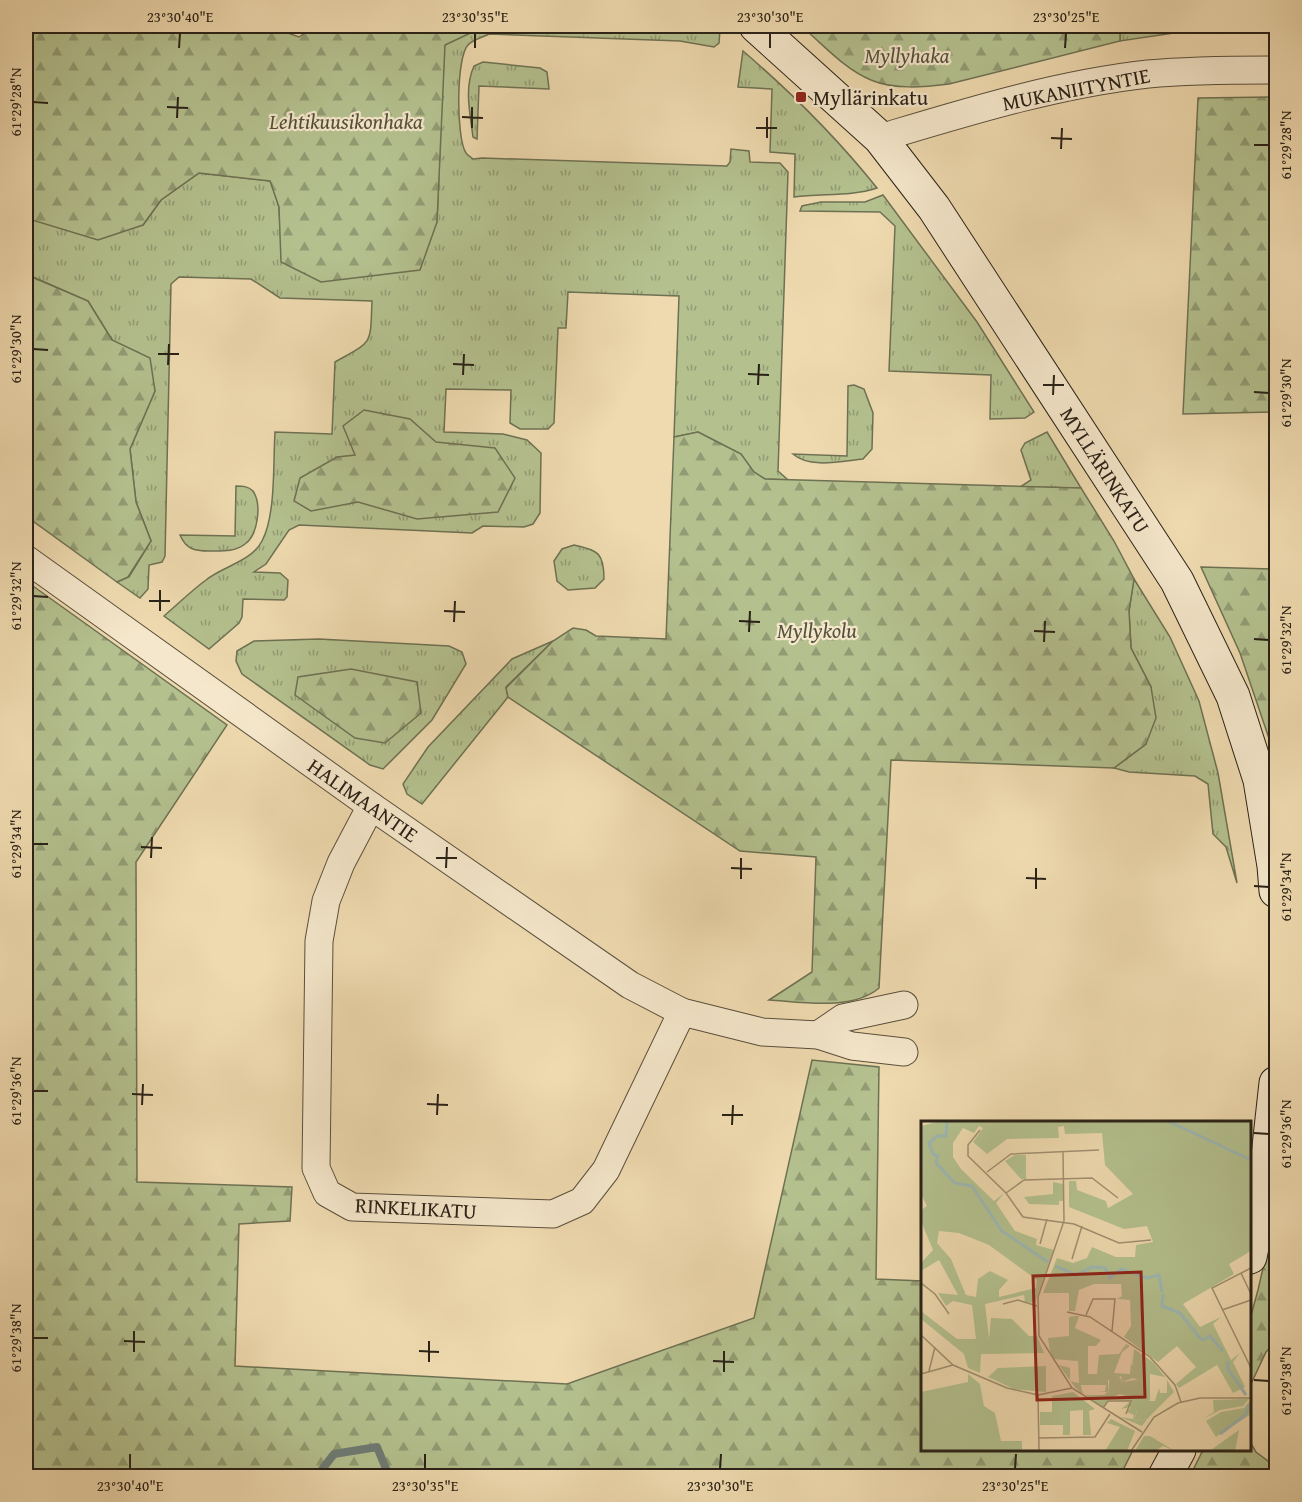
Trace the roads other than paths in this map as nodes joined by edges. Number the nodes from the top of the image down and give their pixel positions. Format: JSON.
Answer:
{"nodes":[{"id":1,"x":756,"y":26,"type":"edge"},
{"id":2,"x":1276,"y":70,"type":"edge"},
{"id":3,"x":880,"y":138,"type":"junction"},
{"id":4,"x":26,"y":559,"type":"edge"},
{"id":5,"x":371,"y":806,"type":"junction"},
{"id":6,"x":1276,"y":891,"type":"edge"},
{"id":7,"x":904,"y":1005,"type":"dead end"},
{"id":8,"x":682,"y":1012,"type":"junction"},
{"id":9,"x":818,"y":1035,"type":"junction"},
{"id":10,"x":904,"y":1052,"type":"dead end"},
{"id":11,"x":1276,"y":1083,"type":"edge"},
{"id":12,"x":1251,"y":1252,"type":"edge"},
{"id":13,"x":1178,"y":1451,"type":"edge"},
{"id":14,"x":1165,"y":1476,"type":"edge"}],
"edges":[{"from":1,"to":3,"type":"street","name":"MYLLÄRINKATU"},
{"from":2,"to":3,"type":"street","name":"MUKANIITYNTIE"},
{"from":3,"to":6,"type":"street","name":"MYLLÄRINKATU"},
{"from":4,"to":5,"type":"street","name":"HALIMAANTIE"},
{"from":5,"to":8,"type":"street","name":"HALIMAANTIE"},
{"from":5,"to":8,"type":"street","name":"RINKELIKATU"},
{"from":7,"to":9,"type":"street"},
{"from":8,"to":9,"type":"street","name":"HALIMAANTIE"},
{"from":9,"to":10,"type":"street","name":"HALIMAANTIE"},
{"from":11,"to":12,"type":"street"},
{"from":13,"to":14,"type":"street"}]}
